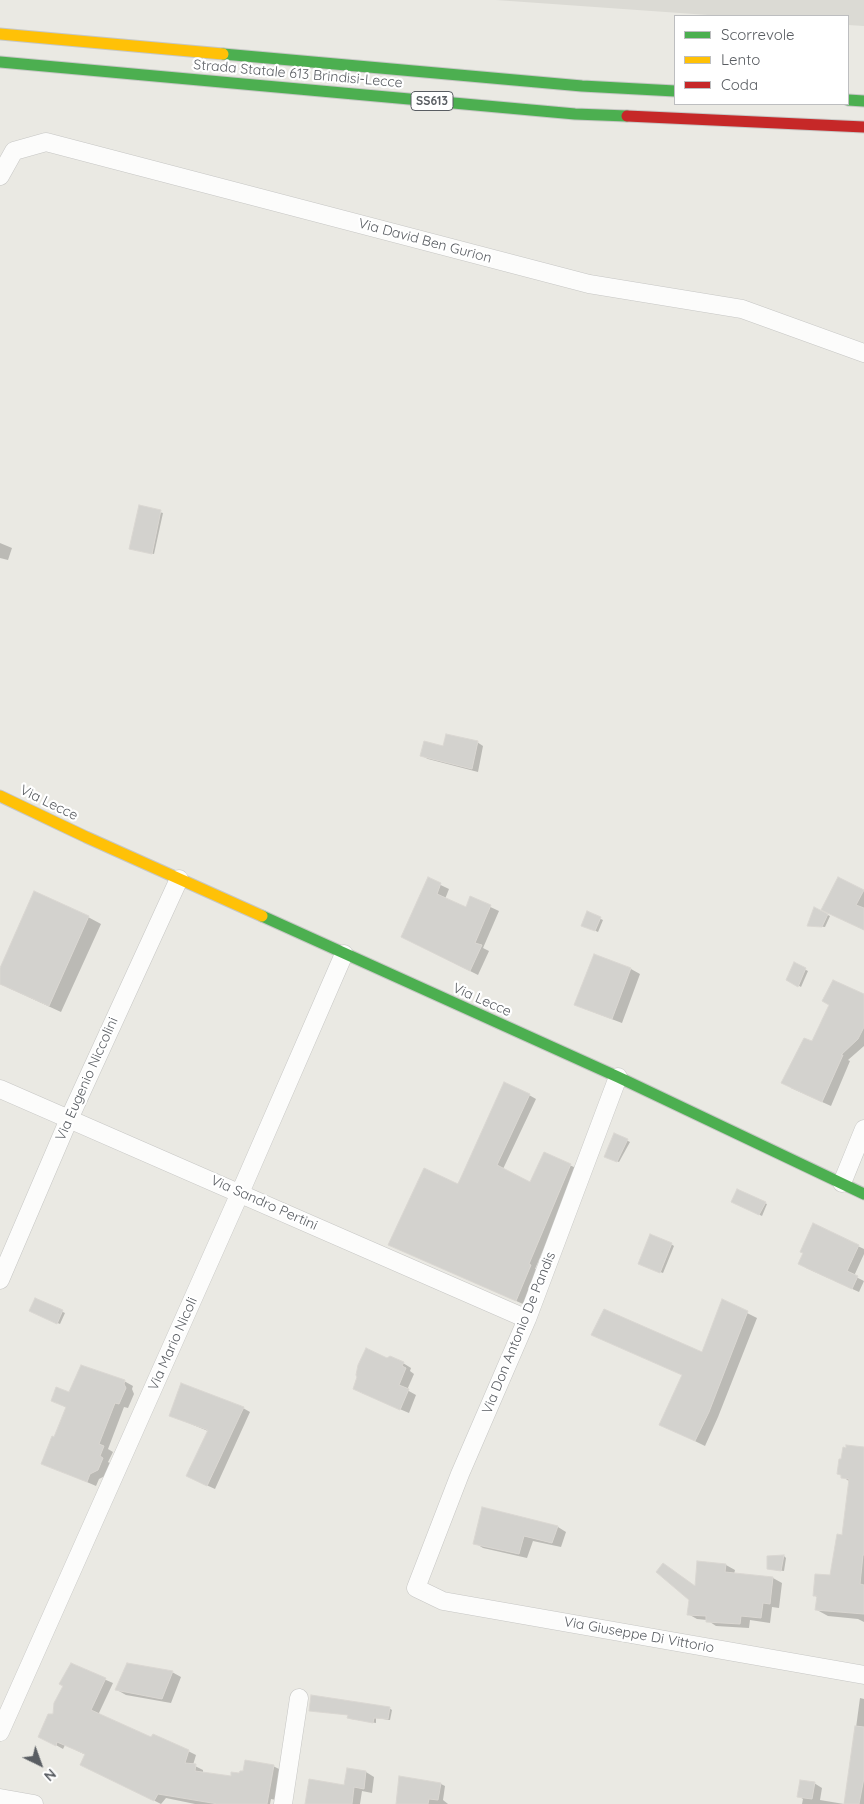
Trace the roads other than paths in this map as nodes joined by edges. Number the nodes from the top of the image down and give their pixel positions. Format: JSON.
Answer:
{"nodes":[{"id":1,"x":0,"y":34,"type":"edge"},
{"id":2,"x":0,"y":62,"type":"edge"},
{"id":3,"x":674,"y":91,"type":"edge"},
{"id":4,"x":849,"y":100,"type":"edge"},
{"id":5,"x":864,"y":101,"type":"edge"},
{"id":6,"x":864,"y":127,"type":"edge"},
{"id":7,"x":0,"y":176,"type":"edge"},
{"id":8,"x":864,"y":353,"type":"edge"},
{"id":9,"x":0,"y":796,"type":"edge"},
{"id":10,"x":0,"y":808,"type":"edge"},
{"id":11,"x":86,"y":838,"type":"junction"},
{"id":12,"x":179,"y":880,"type":"junction"},
{"id":13,"x":344,"y":954,"type":"junction"},
{"id":14,"x":618,"y":1077,"type":"junction"},
{"id":15,"x":0,"y":1089,"type":"edge"},
{"id":16,"x":69,"y":1118,"type":"junction"},
{"id":17,"x":864,"y":1129,"type":"edge"},
{"id":18,"x":842,"y":1183,"type":"junction"},
{"id":19,"x":240,"y":1193,"type":"junction"},
{"id":20,"x":864,"y":1194,"type":"edge"},
{"id":21,"x":0,"y":1280,"type":"edge"},
{"id":22,"x":527,"y":1319,"type":"junction"},
{"id":23,"x":416,"y":1588,"type":"joint"},
{"id":24,"x":864,"y":1675,"type":"edge"},
{"id":25,"x":299,"y":1698,"type":"dead end"},
{"id":26,"x":0,"y":1732,"type":"edge"},
{"id":27,"x":0,"y":1798,"type":"edge"},
{"id":28,"x":34,"y":1804,"type":"edge"},
{"id":29,"x":283,"y":1804,"type":"edge"}],
"edges":[{"from":1,"to":3,"type":"main road","name":"Strada Statale 613 Brindisi-Lecce","number":"SS613"},
{"from":2,"to":6,"type":"main road","name":"Strada Statale 613 Brindisi-Lecce","number":"SS613"},
{"from":4,"to":5,"type":"main road"},
{"from":7,"to":8,"type":"street","name":"Via David Ben Gurion"},
{"from":9,"to":11,"type":"main road","name":"Via Lecce"},
{"from":10,"to":11,"type":"main road","name":"Via Lecce"},
{"from":11,"to":12,"type":"main road","name":"Via Lecce"},
{"from":12,"to":13,"type":"main road","name":"Via Lecce"},
{"from":12,"to":16,"type":"street","name":"Via Eugenio Niccolini"},
{"from":13,"to":14,"type":"main road","name":"Via Lecce"},
{"from":13,"to":19,"type":"street","name":"Via Mario Nicoli"},
{"from":14,"to":18,"type":"main road","name":"Via Lecce"},
{"from":14,"to":22,"type":"street","name":"Via Don Antonio De Pandis"},
{"from":15,"to":16,"type":"street","name":"Via Sandro Pertini"},
{"from":16,"to":19,"type":"street","name":"Via Sandro Pertini"},
{"from":16,"to":21,"type":"street","name":"Via Eugenio Niccolini"},
{"from":17,"to":18,"type":"street"},
{"from":18,"to":20,"type":"main road","name":"Via Lecce"},
{"from":19,"to":22,"type":"street","name":"Via Sandro Pertini"},
{"from":19,"to":26,"type":"street","name":"Via Mario Nicoli"},
{"from":22,"to":23,"type":"street","name":"Via Don Antonio De Pandis"},
{"from":23,"to":24,"type":"street","name":"Via Giuseppe Di Vittorio"},
{"from":25,"to":29,"type":"street"},
{"from":27,"to":28,"type":"street"}]}
